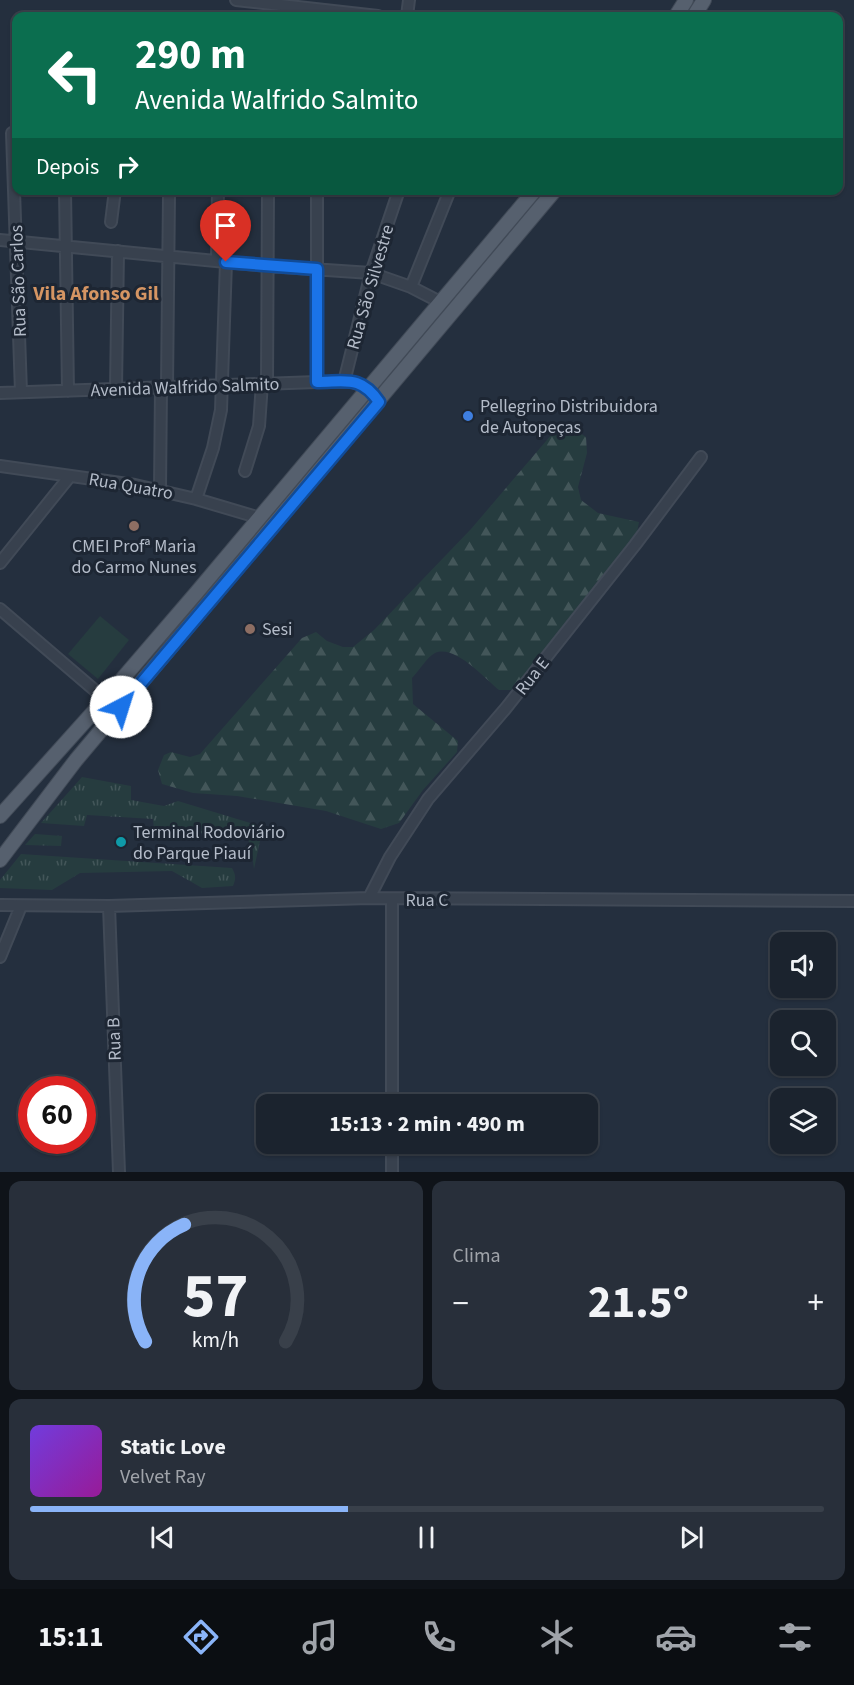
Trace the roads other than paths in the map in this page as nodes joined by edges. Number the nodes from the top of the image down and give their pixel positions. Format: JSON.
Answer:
{"nodes":[{"id":1,"x":236,"y":0,"type":"edge"},
{"id":2,"x":342,"y":12,"type":"edge"},
{"id":3,"x":9,"y":133,"type":"edge"},
{"id":4,"x":12,"y":174,"type":"edge"},
{"id":5,"x":14,"y":195,"type":"edge"},
{"id":6,"x":65,"y":195,"type":"edge"},
{"id":7,"x":114,"y":195,"type":"edge"},
{"id":8,"x":169,"y":195,"type":"dead end"},
{"id":9,"x":218,"y":195,"type":"edge"},
{"id":10,"x":268,"y":195,"type":"edge"},
{"id":11,"x":317,"y":195,"type":"edge"},
{"id":12,"x":397,"y":195,"type":"edge"},
{"id":13,"x":448,"y":195,"type":"edge"},
{"id":14,"x":531,"y":195,"type":"edge"},
{"id":15,"x":551,"y":195,"type":"edge"},
{"id":16,"x":111,"y":222,"type":"dead end"},
{"id":17,"x":0,"y":240,"type":"edge"},
{"id":18,"x":17,"y":242,"type":"junction"},
{"id":19,"x":66,"y":247,"type":"junction"},
{"id":20,"x":118,"y":250,"type":"junction"},
{"id":21,"x":168,"y":255,"type":"junction"},
{"id":22,"x":221,"y":261,"type":"junction"},
{"id":23,"x":267,"y":266,"type":"junction"},
{"id":24,"x":317,"y":269,"type":"junction"},
{"id":25,"x":370,"y":273,"type":"junction"},
{"id":26,"x":411,"y":287,"type":"junction"},
{"id":27,"x":442,"y":303,"type":"junction"},
{"id":28,"x":428,"y":319,"type":"junction"},
{"id":29,"x":437,"y":331,"type":"junction"},
{"id":30,"x":317,"y":382,"type":"junction"},
{"id":31,"x":344,"y":382,"type":"junction"},
{"id":32,"x":264,"y":383,"type":"junction"},
{"id":33,"x":221,"y":385,"type":"junction"},
{"id":34,"x":164,"y":387,"type":"junction"},
{"id":35,"x":369,"y":388,"type":"junction"},
{"id":36,"x":116,"y":389,"type":"junction"},
{"id":37,"x":68,"y":391,"type":"junction"},
{"id":38,"x":21,"y":392,"type":"junction"},
{"id":39,"x":0,"y":393,"type":"edge"},
{"id":40,"x":379,"y":402,"type":"junction"},
{"id":41,"x":701,"y":457,"type":"dead end"},
{"id":42,"x":2,"y":469,"type":"edge"},
{"id":43,"x":245,"y":471,"type":"dead end"},
{"id":44,"x":70,"y":476,"type":"junction"},
{"id":45,"x":160,"y":490,"type":"junction"},
{"id":46,"x":196,"y":498,"type":"junction"},
{"id":47,"x":260,"y":518,"type":"junction"},
{"id":48,"x":236,"y":546,"type":"junction"},
{"id":49,"x":247,"y":556,"type":"junction"},
{"id":50,"x":0,"y":563,"type":"edge"},
{"id":51,"x":0,"y":609,"type":"edge"},
{"id":52,"x":105,"y":699,"type":"junction"},
{"id":53,"x":32,"y":779,"type":"junction"},
{"id":54,"x":0,"y":816,"type":"edge"},
{"id":55,"x":24,"y":829,"type":"junction"},
{"id":56,"x":0,"y":860,"type":"edge"},
{"id":57,"x":369,"y":898,"type":"junction"},
{"id":58,"x":392,"y":900,"type":"junction"},
{"id":59,"x":854,"y":901,"type":"edge"},
{"id":60,"x":0,"y":905,"type":"edge"},
{"id":61,"x":21,"y":906,"type":"junction"},
{"id":62,"x":109,"y":906,"type":"junction"},
{"id":63,"x":0,"y":957,"type":"edge"},
{"id":64,"x":392,"y":1094,"type":"edge"},
{"id":65,"x":392,"y":1154,"type":"edge"},
{"id":66,"x":118,"y":1172,"type":"edge"},
{"id":67,"x":392,"y":1172,"type":"edge"}],
"edges":[{"from":1,"to":2,"type":"street"},
{"from":3,"to":4,"type":"street","name":"Rua São Carlos"},
{"from":5,"to":18,"type":"street","name":"Rua São Carlos"},
{"from":6,"to":19,"type":"street"},
{"from":7,"to":16,"type":"street"},
{"from":8,"to":21,"type":"street"},
{"from":9,"to":22,"type":"street"},
{"from":10,"to":23,"type":"street"},
{"from":11,"to":24,"type":"street"},
{"from":12,"to":25,"type":"street","name":"Rua São Silvestre"},
{"from":13,"to":26,"type":"street"},
{"from":14,"to":27,"type":"main road"},
{"from":15,"to":29,"type":"main road"},
{"from":17,"to":18,"type":"street"},
{"from":18,"to":19,"type":"street"},
{"from":18,"to":38,"type":"street","name":"Rua São Carlos"},
{"from":19,"to":20,"type":"street"},
{"from":19,"to":37,"type":"street"},
{"from":20,"to":21,"type":"street"},
{"from":20,"to":36,"type":"street"},
{"from":21,"to":22,"type":"street"},
{"from":21,"to":34,"type":"street"},
{"from":22,"to":23,"type":"street"},
{"from":22,"to":33,"type":"street"},
{"from":23,"to":24,"type":"street"},
{"from":23,"to":32,"type":"street"},
{"from":24,"to":25,"type":"street"},
{"from":24,"to":30,"type":"street"},
{"from":25,"to":26,"type":"street"},
{"from":25,"to":31,"type":"street","name":"Rua São Silvestre"},
{"from":26,"to":27,"type":"street"},
{"from":27,"to":28,"type":"main road"},
{"from":28,"to":29,"type":"main road"},
{"from":28,"to":35,"type":"main road"},
{"from":29,"to":40,"type":"main road"},
{"from":30,"to":31,"type":"street","name":"Avenida Walfrido Salmito"},
{"from":30,"to":32,"type":"street","name":"Avenida Walfrido Salmito"},
{"from":31,"to":35,"type":"street","name":"Avenida Walfrido Salmito"},
{"from":32,"to":33,"type":"street","name":"Avenida Walfrido Salmito"},
{"from":32,"to":43,"type":"street"},
{"from":33,"to":34,"type":"street","name":"Avenida Walfrido Salmito"},
{"from":33,"to":46,"type":"street"},
{"from":34,"to":36,"type":"street","name":"Avenida Walfrido Salmito"},
{"from":34,"to":45,"type":"street"},
{"from":35,"to":40,"type":"main road"},
{"from":35,"to":47,"type":"main road"},
{"from":36,"to":37,"type":"street","name":"Avenida Walfrido Salmito"},
{"from":37,"to":38,"type":"street","name":"Avenida Walfrido Salmito"},
{"from":38,"to":39,"type":"street","name":"Avenida Walfrido Salmito"},
{"from":40,"to":49,"type":"main road"},
{"from":41,"to":57,"type":"street","name":"Rua E"},
{"from":42,"to":44,"type":"street","name":"Rua Quatro"},
{"from":44,"to":45,"type":"street","name":"Rua Quatro"},
{"from":44,"to":50,"type":"street"},
{"from":45,"to":46,"type":"street","name":"Rua Quatro"},
{"from":46,"to":47,"type":"street","name":"Rua Quatro"},
{"from":47,"to":48,"type":"main road"},
{"from":48,"to":49,"type":"main road"},
{"from":48,"to":52,"type":"main road"},
{"from":49,"to":55,"type":"main road"},
{"from":51,"to":52,"type":"street"},
{"from":52,"to":53,"type":"main road"},
{"from":53,"to":54,"type":"main road"},
{"from":53,"to":55,"type":"main road"},
{"from":55,"to":56,"type":"main road"},
{"from":57,"to":58,"type":"street","name":"Rua C"},
{"from":57,"to":62,"type":"street","name":"Rua C"},
{"from":58,"to":59,"type":"street","name":"Rua C"},
{"from":58,"to":64,"type":"street"},
{"from":60,"to":61,"type":"street","name":"Rua C"},
{"from":61,"to":62,"type":"street","name":"Rua C"},
{"from":61,"to":63,"type":"street"},
{"from":62,"to":66,"type":"street","name":"Rua B"},
{"from":65,"to":67,"type":"street"}]}
